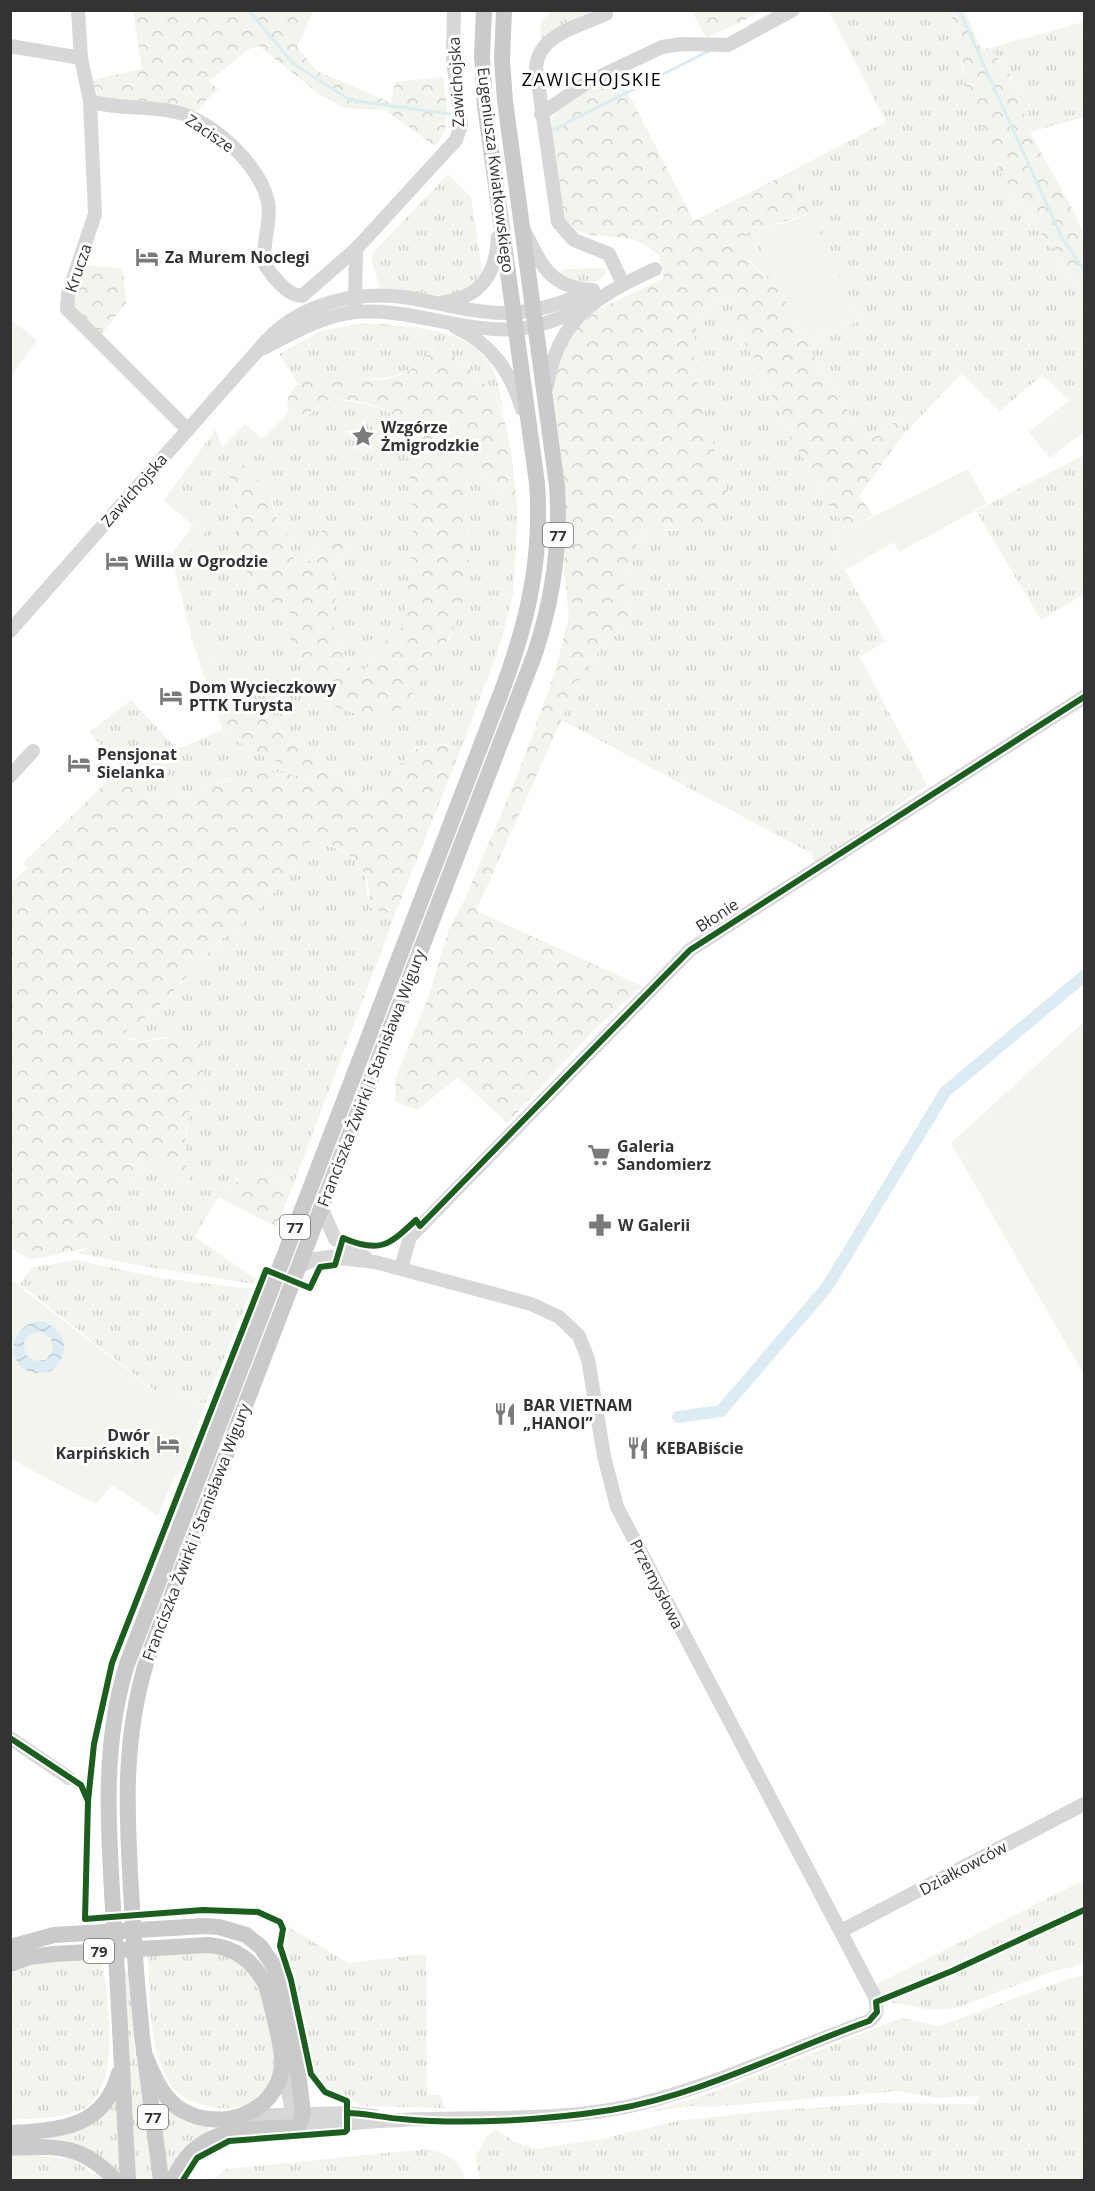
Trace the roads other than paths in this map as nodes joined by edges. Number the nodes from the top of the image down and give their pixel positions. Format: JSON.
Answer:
{"nodes":[{"id":1,"x":78,"y":10,"type":"edge"},
{"id":2,"x":454,"y":10,"type":"edge"},
{"id":3,"x":484,"y":10,"type":"edge"},
{"id":4,"x":504,"y":10,"type":"edge"},
{"id":5,"x":793,"y":10,"type":"edge"},
{"id":6,"x":606,"y":14,"type":"dead end"},
{"id":7,"x":10,"y":46,"type":"edge"},
{"id":8,"x":81,"y":58,"type":"junction"},
{"id":9,"x":90,"y":101,"type":"junction"},
{"id":10,"x":541,"y":114,"type":"junction"},
{"id":11,"x":499,"y":208,"type":"junction"},
{"id":12,"x":523,"y":228,"type":"junction"},
{"id":13,"x":356,"y":249,"type":"junction"},
{"id":14,"x":655,"y":269,"type":"dead end"},
{"id":15,"x":623,"y":284,"type":"junction"},
{"id":16,"x":593,"y":290,"type":"junction"},
{"id":17,"x":294,"y":296,"type":"joint"},
{"id":18,"x":355,"y":297,"type":"junction"},
{"id":19,"x":437,"y":303,"type":"junction"},
{"id":20,"x":590,"y":306,"type":"junction"},
{"id":21,"x":356,"y":312,"type":"junction"},
{"id":22,"x":536,"y":317,"type":"junction"},
{"id":23,"x":442,"y":321,"type":"junction"},
{"id":24,"x":515,"y":321,"type":"junction"},
{"id":25,"x":260,"y":351,"type":"junction"},
{"id":26,"x":546,"y":395,"type":"junction"},
{"id":27,"x":188,"y":429,"type":"junction"},
{"id":28,"x":532,"y":440,"type":"junction"},
{"id":29,"x":10,"y":631,"type":"edge"},
{"id":30,"x":1084,"y":696,"type":"edge"},
{"id":31,"x":33,"y":751,"type":"dead end"},
{"id":32,"x":10,"y":776,"type":"edge"},
{"id":33,"x":321,"y":1207,"type":"junction"},
{"id":34,"x":375,"y":1262,"type":"junction"},
{"id":35,"x":298,"y":1268,"type":"junction"},
{"id":36,"x":401,"y":1268,"type":"junction"},
{"id":37,"x":10,"y":1738,"type":"edge"},
{"id":38,"x":69,"y":1778,"type":"dead end"},
{"id":39,"x":1084,"y":1804,"type":"edge"},
{"id":40,"x":841,"y":1931,"type":"junction"},
{"id":41,"x":11,"y":1958,"type":"edge"},
{"id":42,"x":144,"y":2053,"type":"junction"},
{"id":43,"x":122,"y":2060,"type":"junction"},
{"id":44,"x":282,"y":2065,"type":"junction"},
{"id":45,"x":246,"y":2116,"type":"junction"},
{"id":46,"x":298,"y":2118,"type":"junction"},
{"id":47,"x":10,"y":2133,"type":"edge"},
{"id":48,"x":10,"y":2148,"type":"edge"},
{"id":49,"x":118,"y":2180,"type":"edge"},
{"id":50,"x":161,"y":2181,"type":"edge"},
{"id":51,"x":173,"y":2181,"type":"edge"}],
"edges":[{"from":1,"to":8,"type":"street","name":"Krucza"},
{"from":2,"to":13,"type":"street","name":"Zawichojska"},
{"from":3,"to":11,"type":"main road","name":"Eugeniusza Kwiatkowskiego","number":"77"},
{"from":4,"to":12,"type":"main road","name":"Eugeniusza Kwiatkowskiego","number":"77"},
{"from":5,"to":10,"type":"street"},
{"from":6,"to":10,"type":"street"},
{"from":7,"to":8,"type":"street"},
{"from":8,"to":9,"type":"street","name":"Krucza"},
{"from":9,"to":17,"type":"street","name":"Zacisze"},
{"from":9,"to":27,"type":"street","name":"Krucza"},
{"from":10,"to":15,"type":"street"},
{"from":11,"to":19,"type":"street","name":"Zawichojska"},
{"from":11,"to":24,"type":"main road","name":"Eugeniusza Kwiatkowskiego","number":"77"},
{"from":12,"to":16,"type":"street"},
{"from":12,"to":22,"type":"main road","name":"Eugeniusza Kwiatkowskiego","number":"77"},
{"from":13,"to":17,"type":"street","name":"Zawichojska"},
{"from":13,"to":18,"type":"street"},
{"from":14,"to":15,"type":"street"},
{"from":15,"to":16,"type":"street"},
{"from":15,"to":20,"type":"street"},
{"from":16,"to":22,"type":"street"},
{"from":18,"to":19,"type":"street","name":"Zawichojska"},
{"from":18,"to":21,"type":"street"},
{"from":18,"to":25,"type":"street","name":"Zawichojska"},
{"from":19,"to":24,"type":"street","name":"Zawichojska"},
{"from":20,"to":22,"type":"street"},
{"from":20,"to":26,"type":"street"},
{"from":21,"to":23,"type":"street","name":"Zawichojska"},
{"from":21,"to":25,"type":"street","name":"Zawichojska"},
{"from":22,"to":24,"type":"street","name":"Zawichojska"},
{"from":22,"to":26,"type":"main road","name":"Franciszka Żwirki i Stanisława Wigury","number":"77"},
{"from":23,"to":24,"type":"street","name":"Zawichojska"},
{"from":23,"to":28,"type":"street"},
{"from":24,"to":28,"type":"main road","name":"Franciszka Żwirki i Stanisława Wigury","number":"77"},
{"from":25,"to":27,"type":"street","name":"Zawichojska"},
{"from":26,"to":33,"type":"main road","name":"Franciszka Żwirki i Stanisława Wigury","number":"77"},
{"from":27,"to":29,"type":"street","name":"Zawichojska"},
{"from":28,"to":43,"type":"main road","name":"Franciszka Żwirki i Stanisława Wigury","number":"77","bridge":true},
{"from":30,"to":36,"type":"street","name":"Błonie"},
{"from":31,"to":32,"type":"street"},
{"from":33,"to":34,"type":"street"},
{"from":33,"to":35,"type":"main road","name":"Franciszka Żwirki i Stanisława Wigury","number":"77"},
{"from":34,"to":35,"type":"street"},
{"from":34,"to":36,"type":"street","name":"Przemysłowa"},
{"from":35,"to":42,"type":"main road","name":"Franciszka Żwirki i Stanisława Wigury","number":"77","bridge":true},
{"from":36,"to":40,"type":"street","name":"Przemysłowa"},
{"from":37,"to":38,"type":"street"},
{"from":39,"to":40,"type":"street","name":"Działkowców"},
{"from":40,"to":46,"type":"street","name":"Przemysłowa"},
{"from":41,"to":44,"type":"main road","number":"79"},
{"from":41,"to":46,"type":"main road"},
{"from":42,"to":45,"type":"main road"},
{"from":42,"to":50,"type":"main road","name":"Franciszka Żwirki i Stanisława Wigury","number":"77"},
{"from":43,"to":47,"type":"main road"},
{"from":43,"to":49,"type":"main road","name":"Franciszka Żwirki i Stanisława Wigury","number":"77"},
{"from":44,"to":45,"type":"main road"},
{"from":44,"to":46,"type":"street"},
{"from":45,"to":46,"type":"street"},
{"from":46,"to":51,"type":"main road"},
{"from":48,"to":49,"type":"main road"}]}
